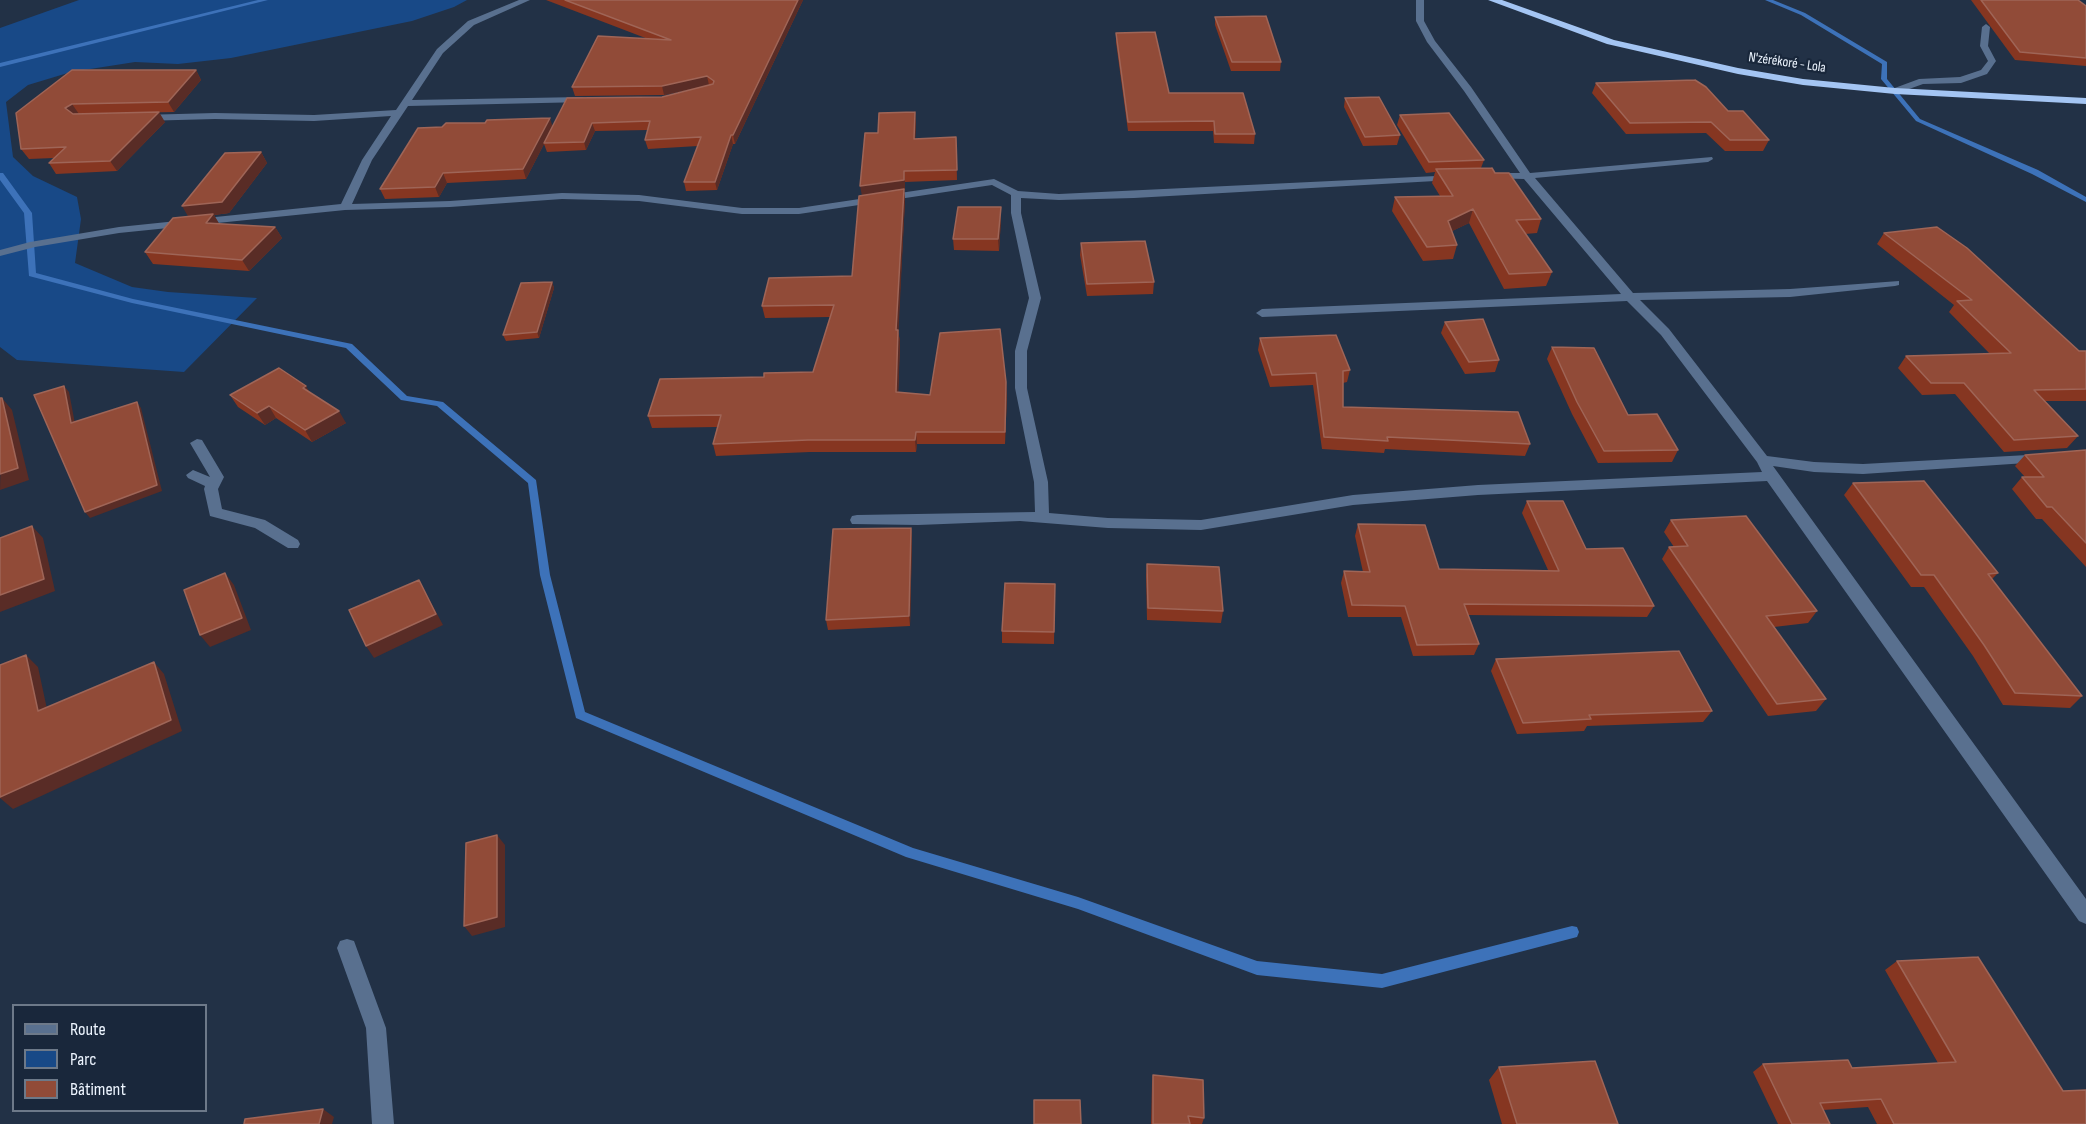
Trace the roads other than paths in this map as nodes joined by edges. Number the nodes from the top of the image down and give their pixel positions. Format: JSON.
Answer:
{"nodes":[{"id":1,"x":526,"y":0,"type":"edge"},
{"id":2,"x":1420,"y":0,"type":"edge"},
{"id":3,"x":1493,"y":0,"type":"edge"},
{"id":4,"x":1986,"y":27,"type":"dead end"},
{"id":5,"x":1895,"y":91,"type":"junction"},
{"id":6,"x":598,"y":100,"type":"edge"},
{"id":7,"x":2086,"y":101,"type":"edge"},
{"id":8,"x":406,"y":103,"type":"junction"},
{"id":9,"x":399,"y":113,"type":"junction"},
{"id":10,"x":136,"y":118,"type":"edge"},
{"id":11,"x":1708,"y":159,"type":"dead end"},
{"id":12,"x":1483,"y":176,"type":"edge"},
{"id":13,"x":1527,"y":176,"type":"junction"},
{"id":14,"x":1461,"y":177,"type":"edge"},
{"id":15,"x":1016,"y":194,"type":"junction"},
{"id":16,"x":345,"y":207,"type":"junction"},
{"id":17,"x":0,"y":253,"type":"edge"},
{"id":18,"x":1895,"y":283,"type":"dead end"},
{"id":19,"x":1630,"y":297,"type":"junction"},
{"id":20,"x":1262,"y":313,"type":"dead end"},
{"id":21,"x":197,"y":443,"type":"dead end"},
{"id":22,"x":2055,"y":456,"type":"edge"},
{"id":23,"x":1763,"y":460,"type":"junction"},
{"id":24,"x":193,"y":475,"type":"dead end"},
{"id":25,"x":1772,"y":476,"type":"junction"},
{"id":26,"x":213,"y":484,"type":"junction"},
{"id":27,"x":1042,"y":517,"type":"junction"},
{"id":28,"x":857,"y":520,"type":"dead end"},
{"id":29,"x":293,"y":544,"type":"dead end"},
{"id":30,"x":2086,"y":915,"type":"edge"},
{"id":31,"x":347,"y":948,"type":"dead end"},
{"id":32,"x":383,"y":1124,"type":"edge"}],
"edges":[{"from":1,"to":8,"type":"street"},
{"from":2,"to":13,"type":"street"},
{"from":3,"to":5,"type":"highway","name":"N'zérékoré - Lola"},
{"from":4,"to":5,"type":"street"},
{"from":5,"to":7,"type":"highway","name":"N'zérékoré - Lola"},
{"from":6,"to":8,"type":"street"},
{"from":8,"to":9,"type":"street"},
{"from":9,"to":10,"type":"street"},
{"from":9,"to":16,"type":"street"},
{"from":11,"to":13,"type":"street"},
{"from":12,"to":13,"type":"street"},
{"from":13,"to":19,"type":"street"},
{"from":14,"to":15,"type":"street"},
{"from":15,"to":16,"type":"street"},
{"from":15,"to":27,"type":"street"},
{"from":16,"to":17,"type":"street"},
{"from":18,"to":19,"type":"street"},
{"from":19,"to":20,"type":"street"},
{"from":19,"to":23,"type":"street"},
{"from":21,"to":26,"type":"street"},
{"from":22,"to":23,"type":"street"},
{"from":23,"to":25,"type":"street"},
{"from":24,"to":26,"type":"street"},
{"from":25,"to":27,"type":"street"},
{"from":25,"to":30,"type":"street"},
{"from":26,"to":29,"type":"street"},
{"from":27,"to":28,"type":"street"},
{"from":31,"to":32,"type":"street"}]}
